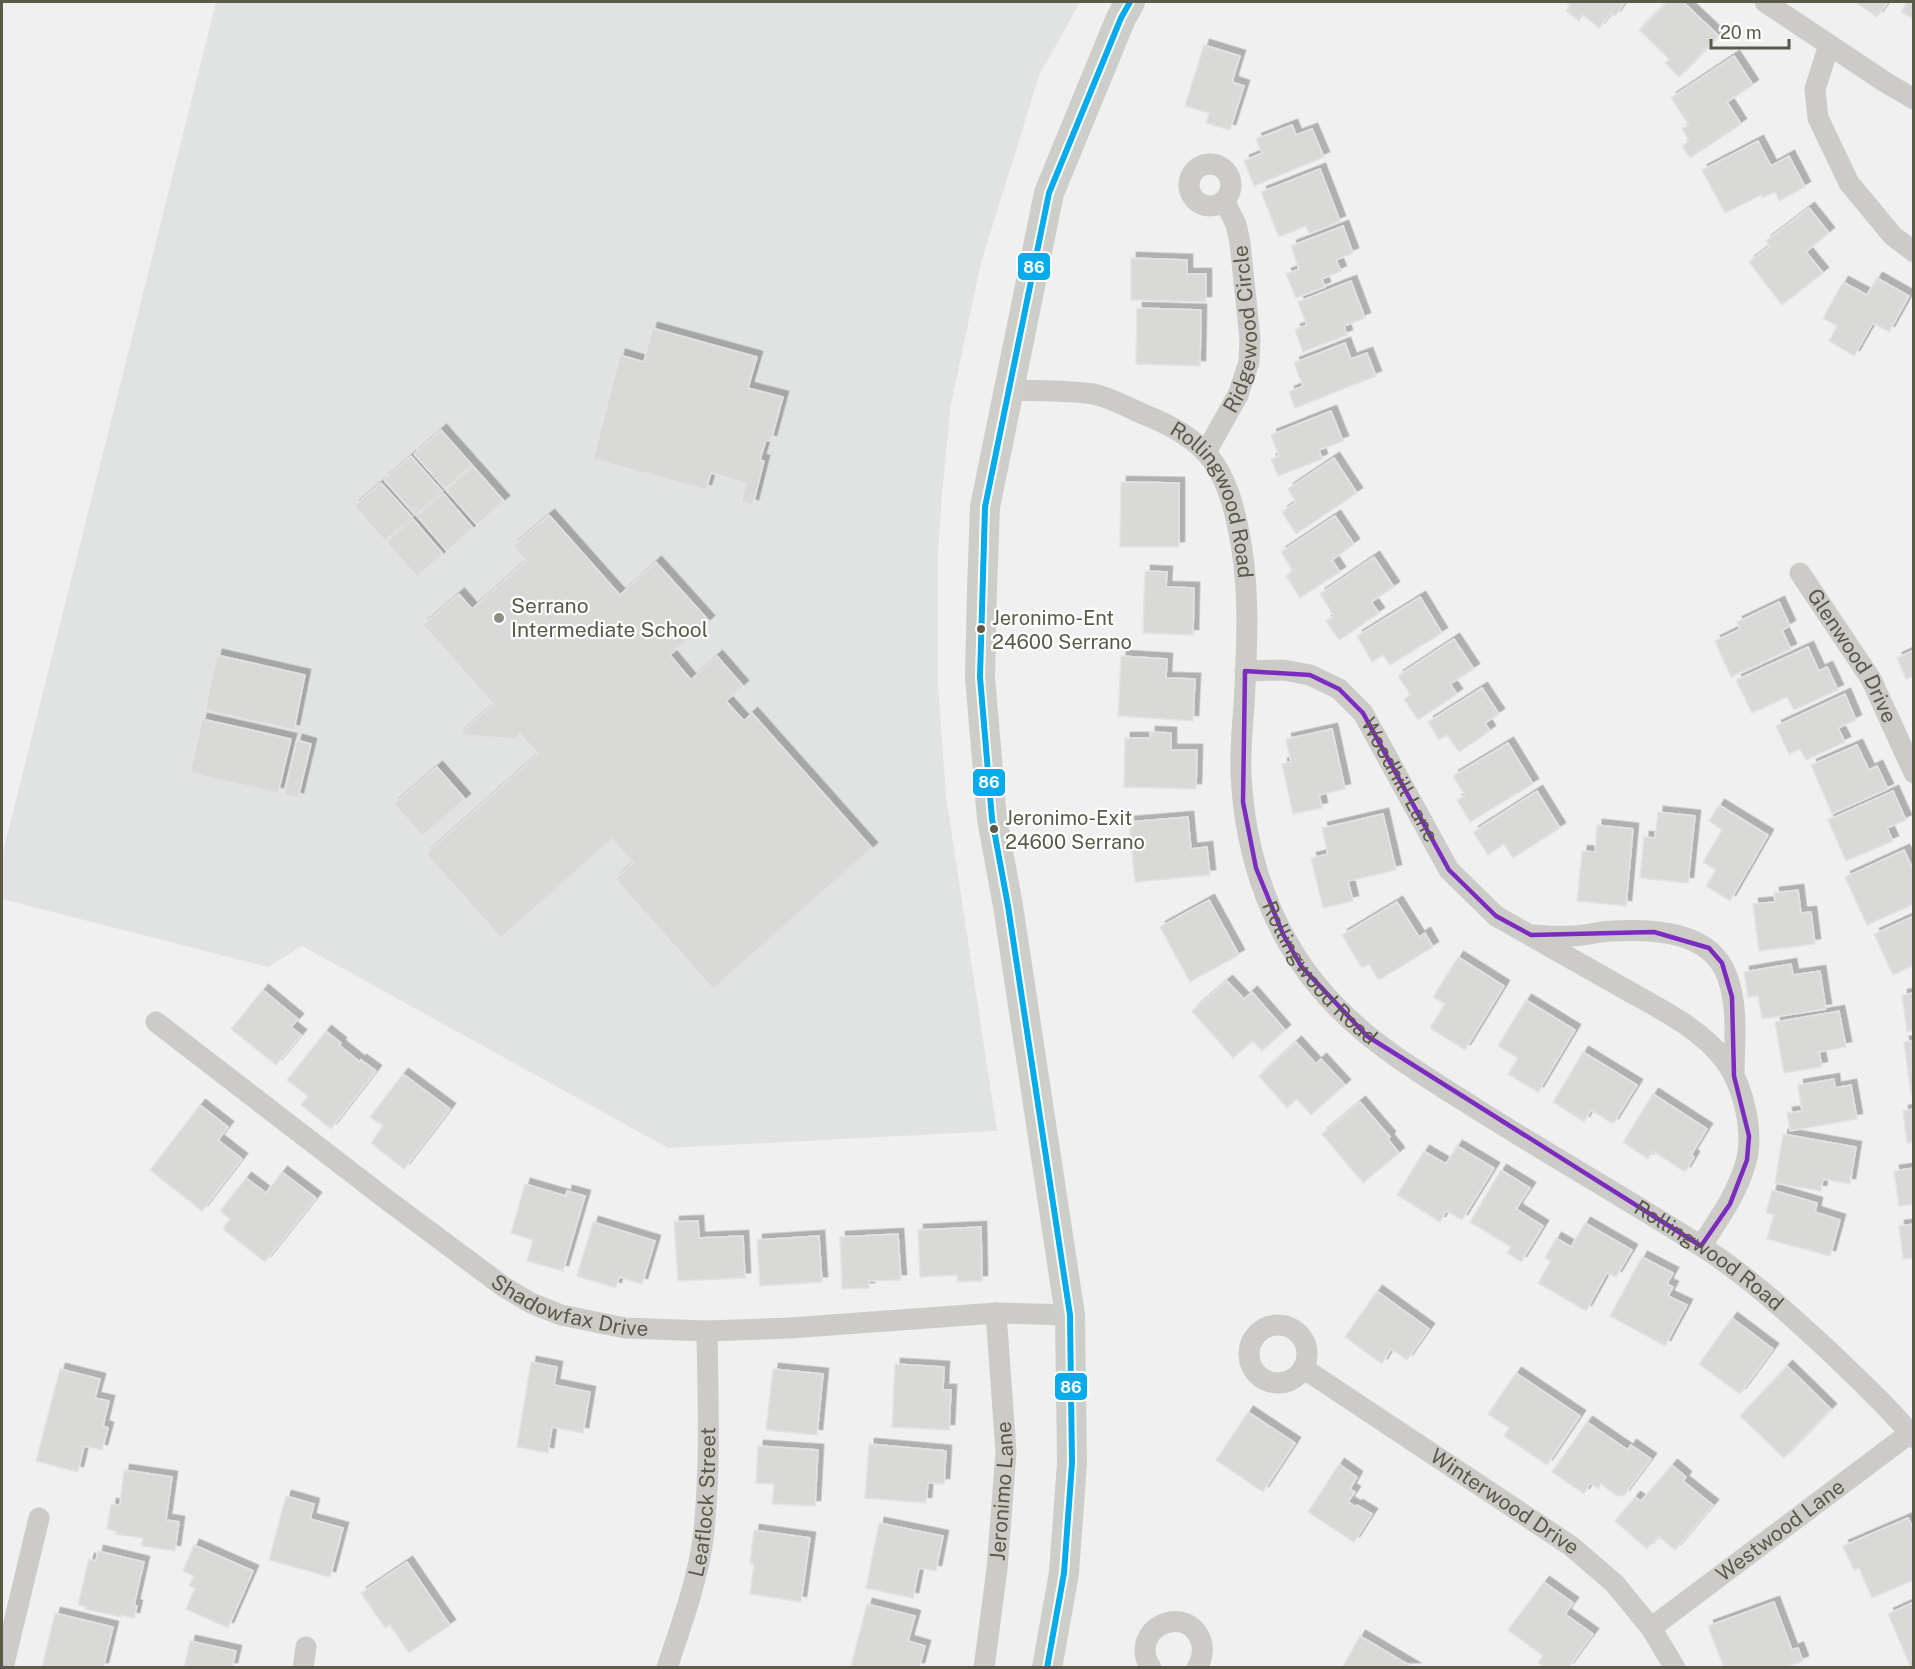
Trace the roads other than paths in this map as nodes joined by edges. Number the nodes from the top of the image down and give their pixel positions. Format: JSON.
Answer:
{"nodes":[{"id":1,"x":1130,"y":2,"type":"edge"},
{"id":2,"x":1765,"y":2,"type":"edge"},
{"id":3,"x":1828,"y":45,"type":"junction"},
{"id":4,"x":1914,"y":99,"type":"edge"},
{"id":5,"x":1224,"y":201,"type":"dead end"},
{"id":6,"x":1914,"y":252,"type":"edge"},
{"id":7,"x":1009,"y":390,"type":"junction"},
{"id":8,"x":1206,"y":453,"type":"junction"},
{"id":9,"x":1800,"y":573,"type":"dead end"},
{"id":10,"x":1245,"y":671,"type":"junction"},
{"id":11,"x":1914,"y":773,"type":"edge"},
{"id":12,"x":1531,"y":935,"type":"junction"},
{"id":13,"x":156,"y":1022,"type":"dead end"},
{"id":14,"x":1734,"y":1076,"type":"junction"},
{"id":15,"x":1701,"y":1246,"type":"junction"},
{"id":16,"x":996,"y":1313,"type":"junction"},
{"id":17,"x":1070,"y":1315,"type":"junction"},
{"id":18,"x":707,"y":1331,"type":"junction"},
{"id":19,"x":1304,"y":1368,"type":"dead end"},
{"id":20,"x":1912,"y":1435,"type":"edge"},
{"id":21,"x":39,"y":1518,"type":"dead end"},
{"id":22,"x":1651,"y":1628,"type":"junction"},
{"id":23,"x":1200,"y":1667,"type":"edge"},
{"id":24,"x":3,"y":1668,"type":"edge"},
{"id":25,"x":667,"y":1668,"type":"edge"},
{"id":26,"x":984,"y":1668,"type":"edge"},
{"id":27,"x":1047,"y":1668,"type":"edge"},
{"id":28,"x":1151,"y":1668,"type":"edge"},
{"id":29,"x":1675,"y":1668,"type":"edge"}],
"edges":[{"from":1,"to":7,"type":"main road"},
{"from":2,"to":3,"type":"street"},
{"from":3,"to":4,"type":"street"},
{"from":3,"to":6,"type":"street"},
{"from":5,"to":8,"type":"street","name":"Ridgewood Circle"},
{"from":7,"to":8,"type":"street","name":"Rollingwood Road"},
{"from":7,"to":17,"type":"main road"},
{"from":8,"to":10,"type":"street","name":"Rollingwood Road"},
{"from":9,"to":11,"type":"street","name":"Glenwood Drive"},
{"from":10,"to":12,"type":"street","name":"Woodhill Lane"},
{"from":10,"to":15,"type":"street","name":"Rollingwood Road"},
{"from":12,"to":14,"type":"street","name":"Woodhill Lane"},
{"from":12,"to":14,"type":"street","name":"Woodhill Lane"},
{"from":13,"to":18,"type":"street","name":"Shadowfax Drive"},
{"from":14,"to":15,"type":"street","name":"Woodhill Lane"},
{"from":15,"to":20,"type":"street","name":"Rollingwood Road"},
{"from":16,"to":17,"type":"street","name":"Shadowfax Drive"},
{"from":16,"to":18,"type":"street","name":"Shadowfax Drive"},
{"from":16,"to":26,"type":"street","name":"Jeronimo Lane"},
{"from":17,"to":27,"type":"main road"},
{"from":18,"to":25,"type":"street","name":"Leaflock Street"},
{"from":19,"to":22,"type":"street","name":"Winterwood Drive"},
{"from":20,"to":22,"type":"street","name":"Westwood Lane"},
{"from":21,"to":24,"type":"street"},
{"from":22,"to":29,"type":"street","name":"Winterwood Drive"},
{"from":23,"to":28,"type":"street"}]}
